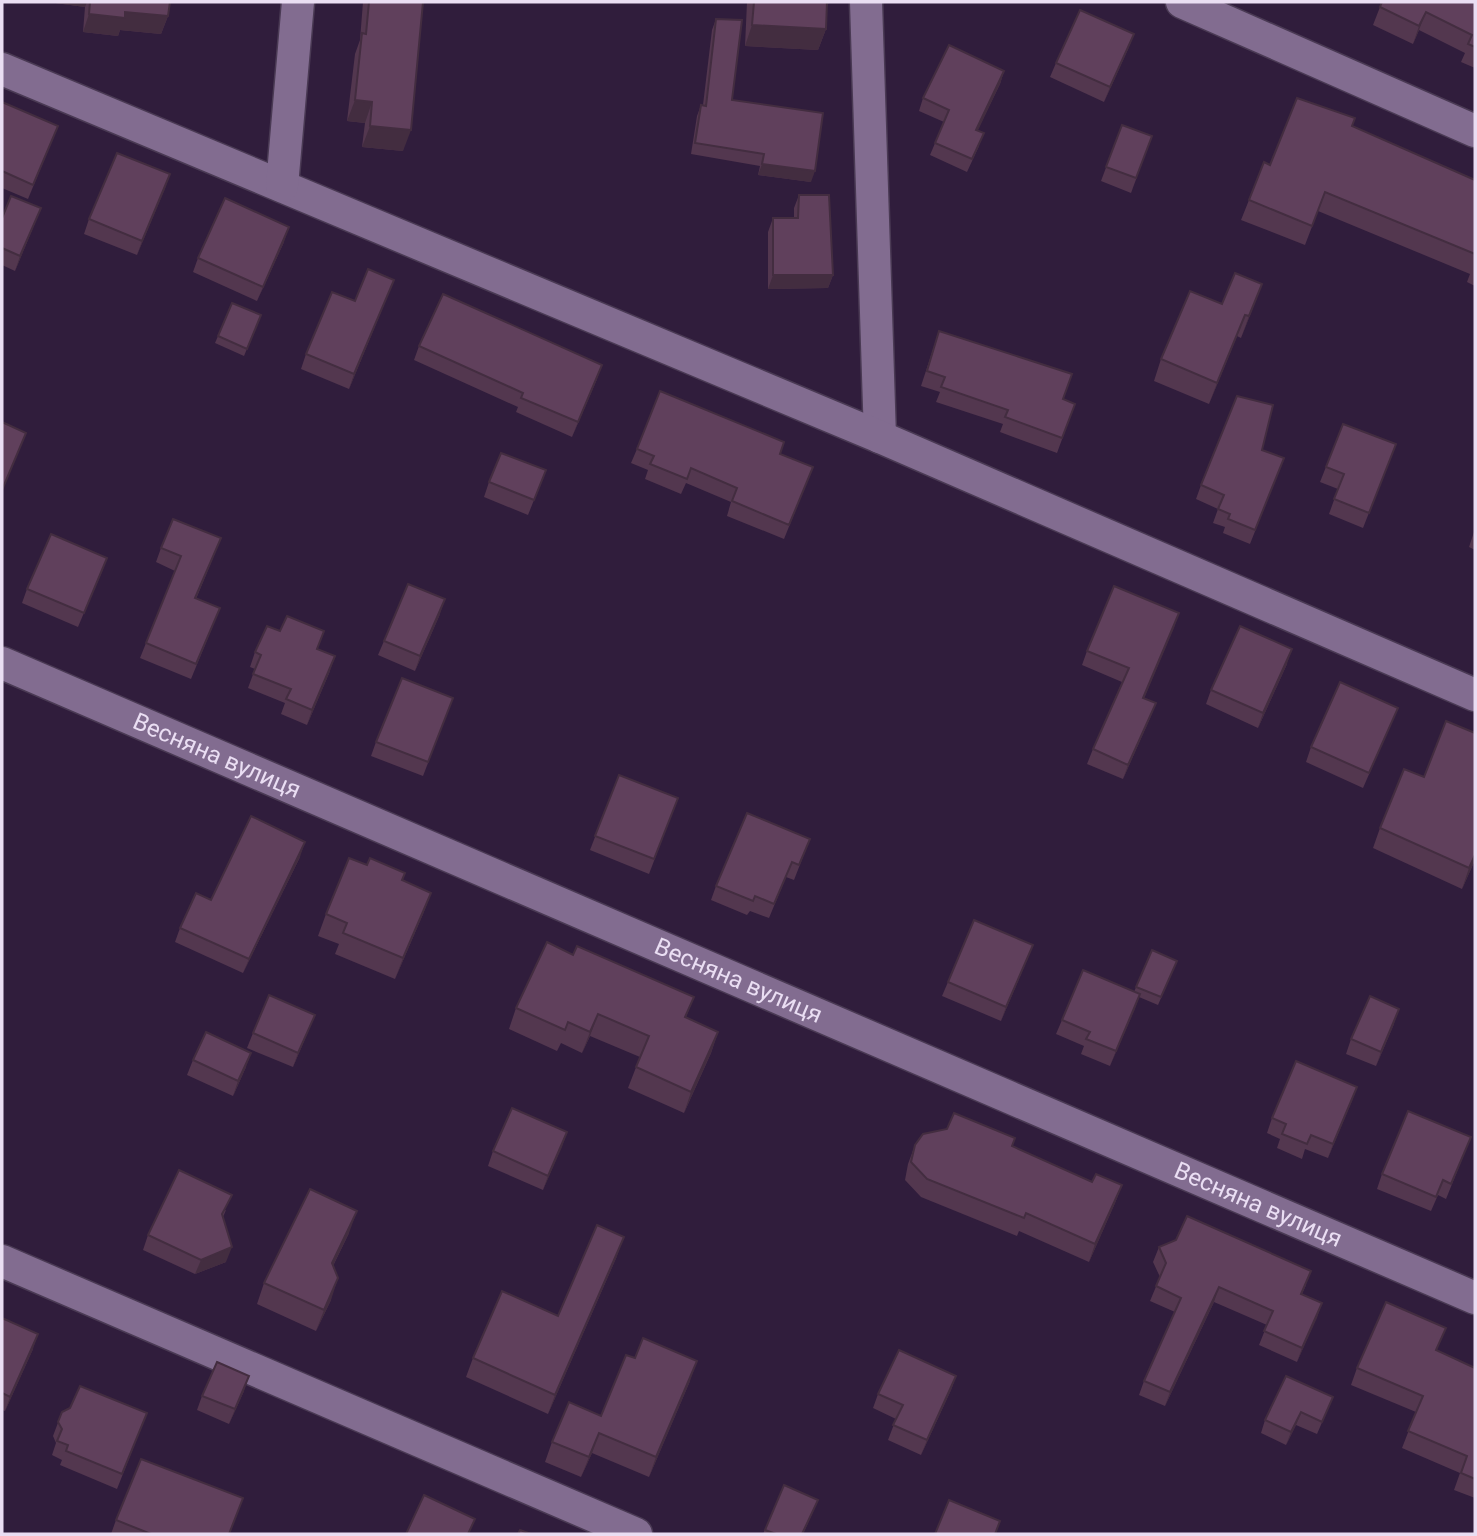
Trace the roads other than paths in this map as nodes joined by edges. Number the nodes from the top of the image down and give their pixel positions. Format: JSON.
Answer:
{"nodes":[{"id":1,"x":298,"y":2,"type":"edge"},
{"id":2,"x":866,"y":2,"type":"edge"},
{"id":3,"x":1182,"y":2,"type":"edge"},
{"id":4,"x":2,"y":69,"type":"edge"},
{"id":5,"x":1475,"y":131,"type":"edge"},
{"id":6,"x":282,"y":186,"type":"junction"},
{"id":7,"x":880,"y":437,"type":"junction"},
{"id":8,"x":2,"y":663,"type":"edge"},
{"id":9,"x":1475,"y":695,"type":"edge"},
{"id":10,"x":2,"y":1261,"type":"edge"},
{"id":11,"x":1475,"y":1298,"type":"edge"},
{"id":12,"x":636,"y":1534,"type":"edge"}],
"edges":[{"from":1,"to":6,"type":"street"},
{"from":2,"to":7,"type":"street"},
{"from":3,"to":5,"type":"street"},
{"from":4,"to":6,"type":"street"},
{"from":6,"to":7,"type":"street"},
{"from":7,"to":9,"type":"street"},
{"from":8,"to":11,"type":"street","name":"Весняна вулиця"},
{"from":10,"to":12,"type":"street"}]}
